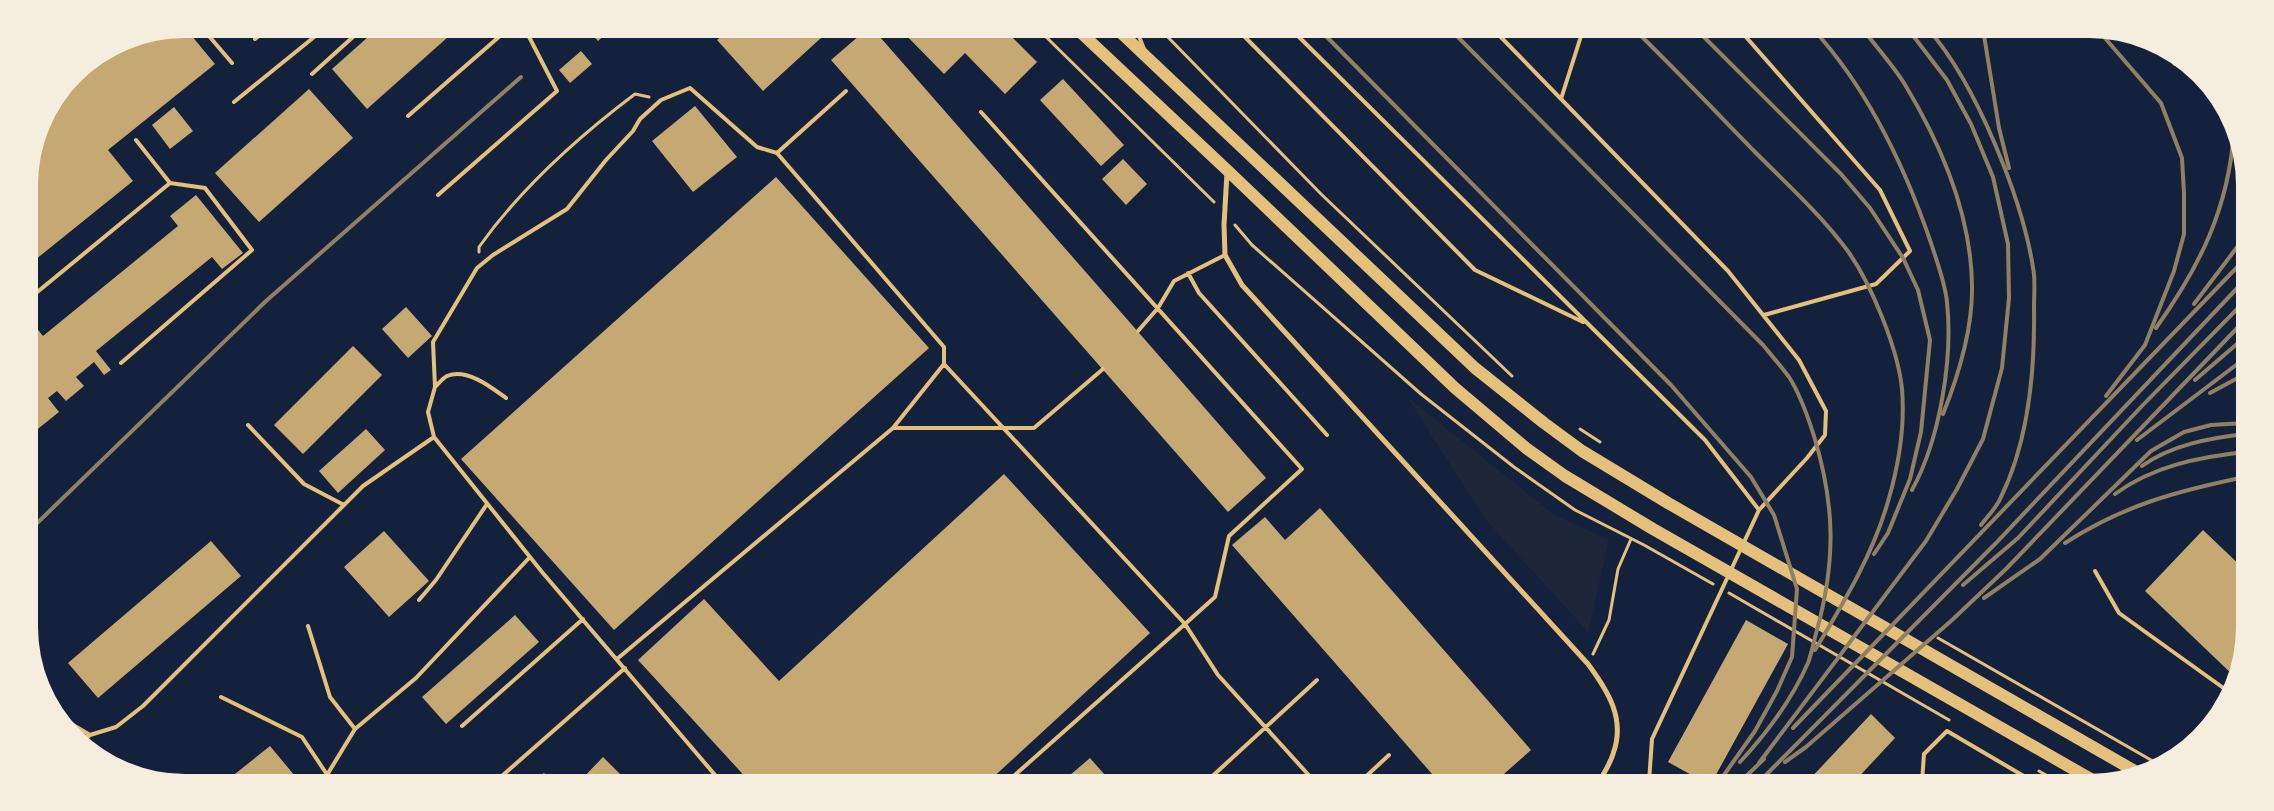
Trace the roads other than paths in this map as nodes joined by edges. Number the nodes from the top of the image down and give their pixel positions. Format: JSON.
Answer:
{"nodes":[{"id":1,"x":210,"y":38,"type":"edge"},
{"id":2,"x":313,"y":38,"type":"edge"},
{"id":3,"x":352,"y":38,"type":"edge"},
{"id":4,"x":498,"y":38,"type":"edge"},
{"id":5,"x":530,"y":38,"type":"edge"},
{"id":6,"x":1087,"y":38,"type":"edge"},
{"id":7,"x":1127,"y":38,"type":"edge"},
{"id":8,"x":1140,"y":38,"type":"edge"},
{"id":9,"x":1245,"y":38,"type":"edge"},
{"id":10,"x":1300,"y":38,"type":"edge"},
{"id":11,"x":1502,"y":38,"type":"edge"},
{"id":12,"x":1580,"y":38,"type":"edge"},
{"id":13,"x":1746,"y":38,"type":"edge"},
{"id":14,"x":1148,"y":58,"type":"junction"},
{"id":15,"x":232,"y":64,"type":"dead end"},
{"id":16,"x":312,"y":74,"type":"dead end"},
{"id":17,"x":846,"y":91,"type":"dead end"},
{"id":18,"x":1561,"y":99,"type":"junction"},
{"id":19,"x":234,"y":102,"type":"dead end"},
{"id":20,"x":980,"y":112,"type":"dead end"},
{"id":21,"x":408,"y":116,"type":"dead end"},
{"id":22,"x":136,"y":140,"type":"dead end"},
{"id":23,"x":777,"y":153,"type":"junction"},
{"id":24,"x":1227,"y":170,"type":"junction"},
{"id":25,"x":170,"y":183,"type":"junction"},
{"id":26,"x":438,"y":195,"type":"dead end"},
{"id":27,"x":1225,"y":255,"type":"junction"},
{"id":28,"x":1188,"y":273,"type":"junction"},
{"id":29,"x":38,"y":291,"type":"edge"},
{"id":30,"x":1158,"y":308,"type":"junction"},
{"id":31,"x":1764,"y":315,"type":"junction"},
{"id":32,"x":1588,"y":324,"type":"junction"},
{"id":33,"x":1138,"y":331,"type":"dead end"},
{"id":34,"x":121,"y":363,"type":"dead end"},
{"id":35,"x":944,"y":364,"type":"junction"},
{"id":36,"x":1103,"y":369,"type":"dead end"},
{"id":37,"x":435,"y":387,"type":"junction"},
{"id":38,"x":506,"y":398,"type":"dead end"},
{"id":39,"x":248,"y":426,"type":"dead end"},
{"id":40,"x":893,"y":428,"type":"junction"},
{"id":41,"x":1003,"y":428,"type":"junction"},
{"id":42,"x":1326,"y":435,"type":"dead end"},
{"id":43,"x":434,"y":437,"type":"junction"},
{"id":44,"x":487,"y":504,"type":"junction"},
{"id":45,"x":344,"y":505,"type":"junction"},
{"id":46,"x":1759,"y":510,"type":"junction"},
{"id":47,"x":530,"y":557,"type":"junction"},
{"id":48,"x":2095,"y":571,"type":"dead end"},
{"id":49,"x":419,"y":600,"type":"dead end"},
{"id":50,"x":582,"y":619,"type":"junction"},
{"id":51,"x":1185,"y":624,"type":"junction"},
{"id":52,"x":308,"y":626,"type":"dead end"},
{"id":53,"x":617,"y":659,"type":"junction"},
{"id":54,"x":625,"y":668,"type":"junction"},
{"id":55,"x":1317,"y":680,"type":"dead end"},
{"id":56,"x":2223,"y":687,"type":"edge"},
{"id":57,"x":221,"y":698,"type":"dead end"},
{"id":58,"x":462,"y":726,"type":"dead end"},
{"id":59,"x":1266,"y":728,"type":"junction"},
{"id":60,"x":355,"y":729,"type":"junction"},
{"id":61,"x":83,"y":732,"type":"edge"},
{"id":62,"x":90,"y":736,"type":"joint"},
{"id":63,"x":1390,"y":755,"type":"dead end"},
{"id":64,"x":2129,"y":767,"type":"edge"},
{"id":65,"x":1215,"y":773,"type":"edge"},
{"id":66,"x":1307,"y":773,"type":"edge"},
{"id":67,"x":1370,"y":773,"type":"edge"},
{"id":68,"x":1604,"y":773,"type":"edge"},
{"id":69,"x":1650,"y":773,"type":"edge"},
{"id":70,"x":1923,"y":773,"type":"edge"},
{"id":71,"x":2019,"y":773,"type":"edge"},
{"id":72,"x":2080,"y":773,"type":"edge"},
{"id":73,"x":326,"y":774,"type":"edge"},
{"id":74,"x":328,"y":774,"type":"edge"},
{"id":75,"x":504,"y":774,"type":"edge"},
{"id":76,"x":714,"y":774,"type":"edge"},
{"id":77,"x":1017,"y":774,"type":"edge"}],
"edges":[{"from":1,"to":15,"type":"lane"},
{"from":2,"to":19,"type":"lane"},
{"from":3,"to":16,"type":"lane"},
{"from":4,"to":21,"type":"lane"},
{"from":5,"to":26,"type":"lane"},
{"from":6,"to":24,"type":"main road"},
{"from":7,"to":14,"type":"main road"},
{"from":8,"to":14,"type":"lane"},
{"from":9,"to":32,"type":"lane"},
{"from":10,"to":32,"type":"lane"},
{"from":11,"to":18,"type":"lane"},
{"from":12,"to":18,"type":"lane"},
{"from":13,"to":31,"type":"lane"},
{"from":14,"to":64,"type":"main road"},
{"from":17,"to":23,"type":"lane"},
{"from":18,"to":31,"type":"lane"},
{"from":20,"to":30,"type":"lane"},
{"from":22,"to":25,"type":"lane"},
{"from":23,"to":35,"type":"lane"},
{"from":23,"to":37,"type":"lane"},
{"from":24,"to":27,"type":"street"},
{"from":24,"to":72,"type":"main road"},
{"from":25,"to":29,"type":"lane"},
{"from":25,"to":34,"type":"lane"},
{"from":27,"to":28,"type":"lane"},
{"from":27,"to":68,"type":"street"},
{"from":28,"to":30,"type":"lane"},
{"from":28,"to":42,"type":"lane"},
{"from":30,"to":33,"type":"lane"},
{"from":30,"to":51,"type":"lane"},
{"from":31,"to":46,"type":"lane"},
{"from":32,"to":46,"type":"lane"},
{"from":35,"to":40,"type":"lane"},
{"from":35,"to":41,"type":"lane"},
{"from":36,"to":41,"type":"lane"},
{"from":37,"to":38,"type":"lane"},
{"from":37,"to":43,"type":"lane"},
{"from":39,"to":45,"type":"lane"},
{"from":40,"to":41,"type":"lane"},
{"from":40,"to":53,"type":"lane"},
{"from":41,"to":51,"type":"lane"},
{"from":43,"to":44,"type":"lane"},
{"from":43,"to":45,"type":"lane"},
{"from":44,"to":47,"type":"lane"},
{"from":44,"to":49,"type":"lane"},
{"from":45,"to":62,"type":"lane"},
{"from":46,"to":69,"type":"lane"},
{"from":47,"to":50,"type":"lane"},
{"from":47,"to":60,"type":"lane"},
{"from":48,"to":56,"type":"lane"},
{"from":50,"to":53,"type":"lane"},
{"from":50,"to":58,"type":"lane"},
{"from":51,"to":59,"type":"lane"},
{"from":51,"to":77,"type":"lane"},
{"from":52,"to":60,"type":"lane"},
{"from":53,"to":54,"type":"lane"},
{"from":54,"to":75,"type":"lane"},
{"from":54,"to":76,"type":"lane"},
{"from":55,"to":59,"type":"lane"},
{"from":57,"to":73,"type":"lane"},
{"from":59,"to":65,"type":"lane"},
{"from":59,"to":66,"type":"lane"},
{"from":60,"to":74,"type":"lane"},
{"from":61,"to":62,"type":"lane"},
{"from":63,"to":67,"type":"lane"},
{"from":70,"to":71,"type":"lane"}]}
